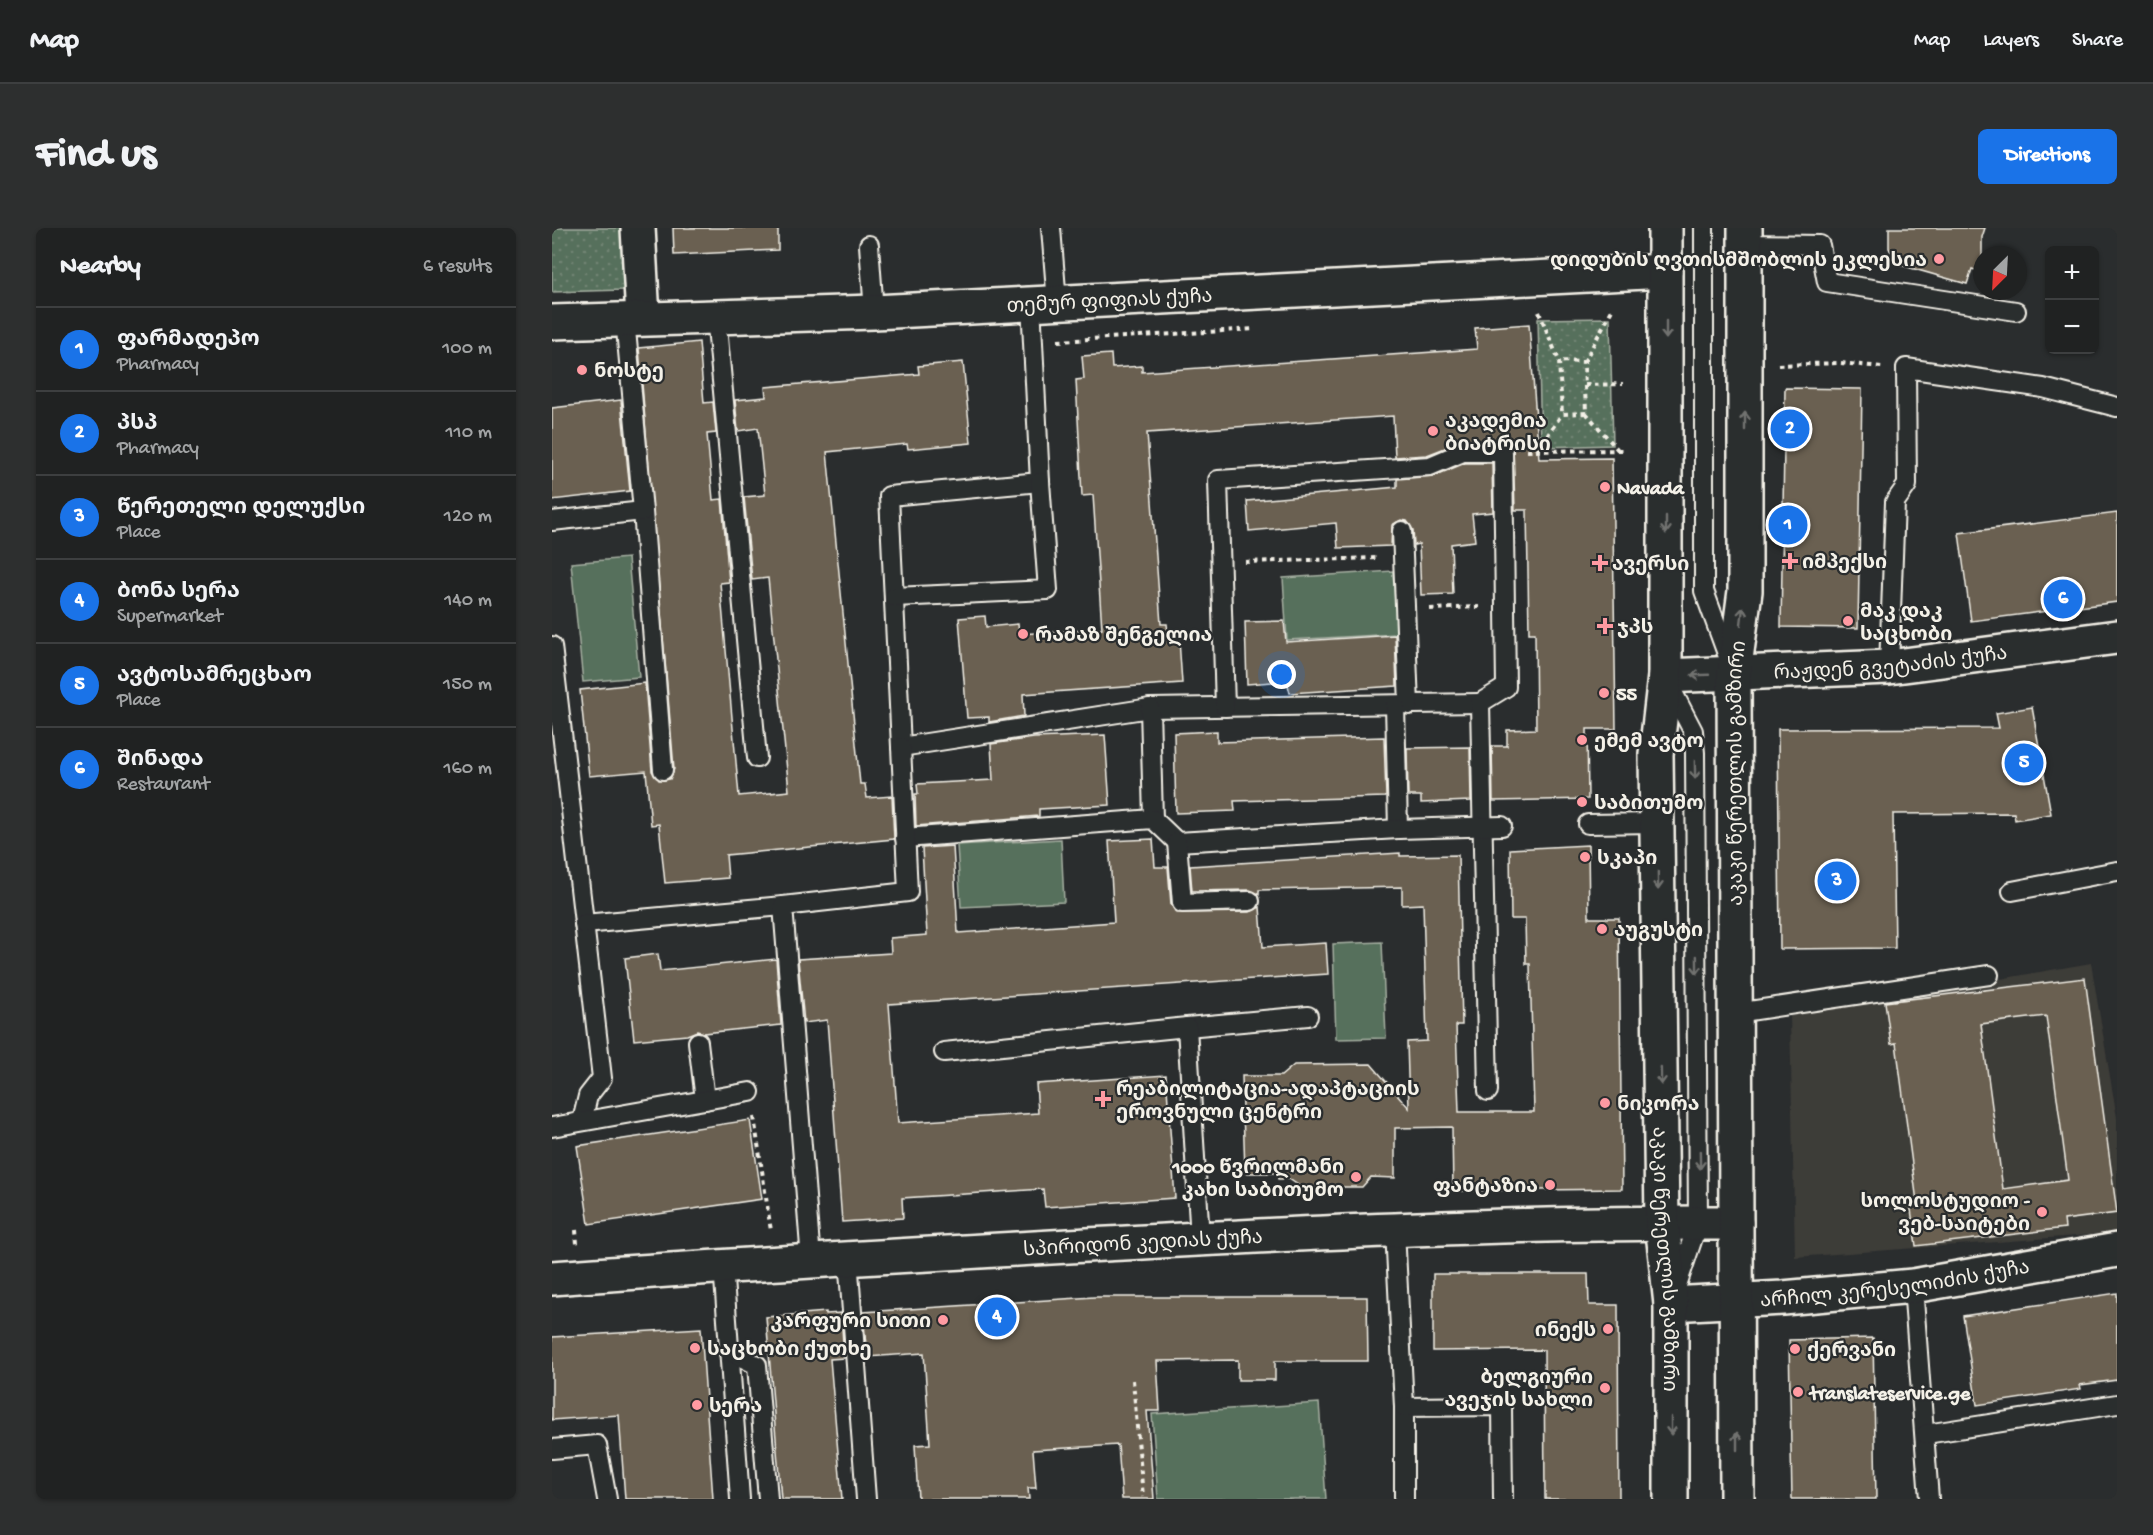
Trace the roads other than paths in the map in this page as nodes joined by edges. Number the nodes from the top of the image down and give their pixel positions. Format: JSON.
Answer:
{"nodes":[{"id":1,"x":638,"y":228,"type":"edge"},
{"id":2,"x":1051,"y":228,"type":"edge"},
{"id":3,"x":1665,"y":228,"type":"edge"},
{"id":4,"x":1704,"y":228,"type":"edge"},
{"id":5,"x":1744,"y":236,"type":"edge"},
{"id":6,"x":1820,"y":237,"type":"edge"},
{"id":7,"x":869,"y":245,"type":"dead end"},
{"id":8,"x":1665,"y":272,"type":"junction"},
{"id":9,"x":1044,"y":303,"type":"junction"},
{"id":10,"x":2016,"y":311,"type":"dead end"},
{"id":11,"x":874,"y":312,"type":"junction"},
{"id":12,"x":716,"y":316,"type":"junction"},
{"id":13,"x":634,"y":319,"type":"junction"},
{"id":14,"x":552,"y":322,"type":"edge"},
{"id":15,"x":2117,"y":406,"type":"edge"},
{"id":16,"x":1040,"y":482,"type":"junction"},
{"id":17,"x":643,"y":511,"type":"junction"},
{"id":18,"x":552,"y":521,"type":"edge"},
{"id":19,"x":1402,"y":531,"type":"dead end"},
{"id":20,"x":894,"y":597,"type":"junction"},
{"id":21,"x":2117,"y":637,"type":"edge"},
{"id":22,"x":552,"y":646,"type":"edge"},
{"id":23,"x":1888,"y":668,"type":"junction"},
{"id":24,"x":1734,"y":674,"type":"junction"},
{"id":25,"x":1665,"y":676,"type":"junction"},
{"id":26,"x":1480,"y":703,"type":"junction"},
{"id":27,"x":1402,"y":705,"type":"junction"},
{"id":28,"x":1225,"y":707,"type":"junction"},
{"id":29,"x":1150,"y":708,"type":"junction"},
{"id":30,"x":901,"y":747,"type":"junction"},
{"id":31,"x":757,"y":758,"type":"dead end"},
{"id":32,"x":663,"y":770,"type":"dead end"},
{"id":33,"x":1153,"y":819,"type":"junction"},
{"id":34,"x":1657,"y":823,"type":"junction"},
{"id":35,"x":1588,"y":824,"type":"dead end"},
{"id":36,"x":1493,"y":826,"type":"junction"},
{"id":37,"x":1398,"y":829,"type":"junction"},
{"id":38,"x":905,"y":838,"type":"junction"},
{"id":39,"x":1177,"y":842,"type":"junction"},
{"id":40,"x":2117,"y":871,"type":"edge"},
{"id":41,"x":2012,"y":891,"type":"dead end"},
{"id":42,"x":1250,"y":901,"type":"dead end"},
{"id":43,"x":783,"y":906,"type":"junction"},
{"id":44,"x":584,"y":924,"type":"junction"},
{"id":45,"x":1989,"y":975,"type":"dead end"},
{"id":46,"x":1736,"y":1013,"type":"junction"},
{"id":47,"x":1308,"y":1016,"type":"dead end"},
{"id":48,"x":1187,"y":1027,"type":"junction"},
{"id":49,"x":698,"y":1042,"type":"dead end"},
{"id":50,"x":944,"y":1052,"type":"dead end"},
{"id":51,"x":1488,"y":1091,"type":"dead end"},
{"id":52,"x":750,"y":1092,"type":"road end"},
{"id":53,"x":705,"y":1100,"type":"junction"},
{"id":54,"x":582,"y":1121,"type":"junction"},
{"id":55,"x":552,"y":1127,"type":"edge"},
{"id":56,"x":1662,"y":1223,"type":"junction"},
{"id":57,"x":1698,"y":1223,"type":"junction"},
{"id":58,"x":1736,"y":1223,"type":"junction"},
{"id":59,"x":1395,"y":1230,"type":"junction"},
{"id":60,"x":1200,"y":1239,"type":"junction"},
{"id":61,"x":2117,"y":1251,"type":"edge"},
{"id":62,"x":848,"y":1258,"type":"junction"},
{"id":63,"x":811,"y":1260,"type":"junction"},
{"id":64,"x":723,"y":1265,"type":"junction"},
{"id":65,"x":552,"y":1278,"type":"edge"},
{"id":66,"x":1913,"y":1286,"type":"junction"},
{"id":67,"x":1738,"y":1301,"type":"junction"},
{"id":68,"x":1671,"y":1304,"type":"junction"},
{"id":69,"x":728,"y":1351,"type":"junction"},
{"id":70,"x":2117,"y":1404,"type":"edge"},
{"id":71,"x":1404,"y":1407,"type":"junction"},
{"id":72,"x":1926,"y":1434,"type":"junction"},
{"id":73,"x":552,"y":1449,"type":"edge"},
{"id":74,"x":607,"y":1499,"type":"edge"},
{"id":75,"x":740,"y":1499,"type":"edge"},
{"id":76,"x":768,"y":1499,"type":"edge"},
{"id":77,"x":866,"y":1499,"type":"edge"},
{"id":78,"x":1404,"y":1499,"type":"edge"},
{"id":79,"x":1503,"y":1499,"type":"edge"},
{"id":80,"x":1671,"y":1499,"type":"edge"},
{"id":81,"x":1737,"y":1499,"type":"edge"},
{"id":82,"x":1929,"y":1499,"type":"edge"}],
"edges":[{"from":1,"to":13,"type":"street"},
{"from":2,"to":9,"type":"lane"},
{"from":3,"to":8,"type":"street","name":"აკაკი წერეთლის გამზირი"},
{"from":4,"to":24,"type":"lane"},
{"from":5,"to":6,"type":"lane"},
{"from":24,"to":5,"type":"street","name":"აკაკი წერეთლის გამზირი","one_way":true},
{"from":6,"to":10,"type":"lane"},
{"from":7,"to":11,"type":"lane"},
{"from":8,"to":9,"type":"street","name":"თემურ ფიფიას ქუჩა"},
{"from":8,"to":25,"type":"street","name":"აკაკი წერეთლის გამზირი","one_way":true},
{"from":9,"to":11,"type":"street","name":"თემურ ფიფიას ქუჩა"},
{"from":9,"to":16,"type":"lane"},
{"from":11,"to":12,"type":"street","name":"თემურ ფიფიას ქუჩა"},
{"from":12,"to":13,"type":"street","name":"თემურ ფიფიას ქუჩა"},
{"from":12,"to":31,"type":"lane"},
{"from":13,"to":14,"type":"street","name":"თემურ ფიფიას ქუჩა"},
{"from":13,"to":17,"type":"lane"},
{"from":15,"to":23,"type":"lane"},
{"from":16,"to":20,"type":"lane"},
{"from":16,"to":20,"type":"lane"},
{"from":17,"to":18,"type":"lane"},
{"from":17,"to":32,"type":"lane"},
{"from":19,"to":27,"type":"lane"},
{"from":20,"to":30,"type":"lane"},
{"from":21,"to":23,"type":"street","name":"რაჟდენ გვეტაძის ქუჩა"},
{"from":22,"to":44,"type":"lane"},
{"from":23,"to":24,"type":"street","name":"რაჟდენ გვეტაძის ქუჩა"},
{"from":24,"to":25,"type":"street","name":"რაჟდენ გვეტაძის ქუჩა","one_way":true},
{"from":24,"to":46,"type":"street","name":"აკაკი წერეთლის გამზირი"},
{"from":25,"to":34,"type":"street","name":"აკაკი წერეთლის გამზირი"},
{"from":25,"to":57,"type":"lane","one_way":true},
{"from":26,"to":27,"type":"lane"},
{"from":26,"to":28,"type":"lane"},
{"from":26,"to":36,"type":"lane"},
{"from":27,"to":28,"type":"lane"},
{"from":27,"to":37,"type":"lane"},
{"from":28,"to":29,"type":"lane"},
{"from":29,"to":30,"type":"lane"},
{"from":29,"to":33,"type":"lane"},
{"from":30,"to":38,"type":"lane"},
{"from":33,"to":38,"type":"lane"},
{"from":33,"to":39,"type":"lane"},
{"from":34,"to":35,"type":"lane"},
{"from":34,"to":56,"type":"street","name":"აკაკი წერეთლის გამზირი","one_way":true},
{"from":36,"to":37,"type":"lane"},
{"from":36,"to":51,"type":"lane"},
{"from":37,"to":39,"type":"lane"},
{"from":38,"to":43,"type":"lane"},
{"from":39,"to":42,"type":"lane"},
{"from":40,"to":41,"type":"lane"},
{"from":43,"to":44,"type":"lane"},
{"from":43,"to":63,"type":"lane"},
{"from":44,"to":54,"type":"lane"},
{"from":45,"to":46,"type":"lane"},
{"from":46,"to":58,"type":"street","name":"აკაკი წერეთლის გამზირი"},
{"from":47,"to":48,"type":"lane"},
{"from":48,"to":50,"type":"lane"},
{"from":48,"to":60,"type":"lane"},
{"from":49,"to":53,"type":"lane"},
{"from":52,"to":53,"type":"lane"},
{"from":53,"to":54,"type":"lane"},
{"from":54,"to":55,"type":"lane"},
{"from":56,"to":57,"type":"street","name":"სპირიდონ კედიას ქუჩა"},
{"from":56,"to":59,"type":"street","name":"სპირიდონ კედიას ქუჩა"},
{"from":56,"to":68,"type":"street","name":"აკაკი წერეთლის გამზირი"},
{"from":57,"to":58,"type":"street","name":"სპირიდონ კედიას ქუჩა"},
{"from":57,"to":68,"type":"lane"},
{"from":58,"to":67,"type":"street","name":"აკაკი წერეთლის გამზირი"},
{"from":59,"to":60,"type":"street","name":"სპირიდონ კედიას ქუჩა"},
{"from":59,"to":71,"type":"lane"},
{"from":60,"to":62,"type":"street","name":"სპირიდონ კედიას ქუჩა"},
{"from":61,"to":66,"type":"street","name":"არჩილ კერესელიძის ქუჩა"},
{"from":62,"to":63,"type":"street","name":"სპირიდონ კედიას ქუჩა"},
{"from":62,"to":77,"type":"lane"},
{"from":63,"to":64,"type":"street","name":"სპირიდონ კედიას ქუჩა"},
{"from":64,"to":65,"type":"street","name":"სპირიდონ კედიას ქუჩა"},
{"from":64,"to":69,"type":"lane"},
{"from":66,"to":67,"type":"street","name":"არჩილ კერესელიძის ქუჩა"},
{"from":66,"to":72,"type":"lane"},
{"from":67,"to":68,"type":"street","name":"არჩილ კერესელიძის ქუჩა"},
{"from":81,"to":67,"type":"street","name":"აკაკი წერეთლის გამზირი","one_way":true},
{"from":68,"to":80,"type":"street","name":"აკაკი წერეთლის გამზირი","one_way":true},
{"from":69,"to":75,"type":"lane"},
{"from":69,"to":76,"type":"lane"},
{"from":70,"to":72,"type":"lane"},
{"from":71,"to":78,"type":"lane"},
{"from":71,"to":79,"type":"lane"},
{"from":72,"to":82,"type":"lane"},
{"from":73,"to":74,"type":"lane"}]}
